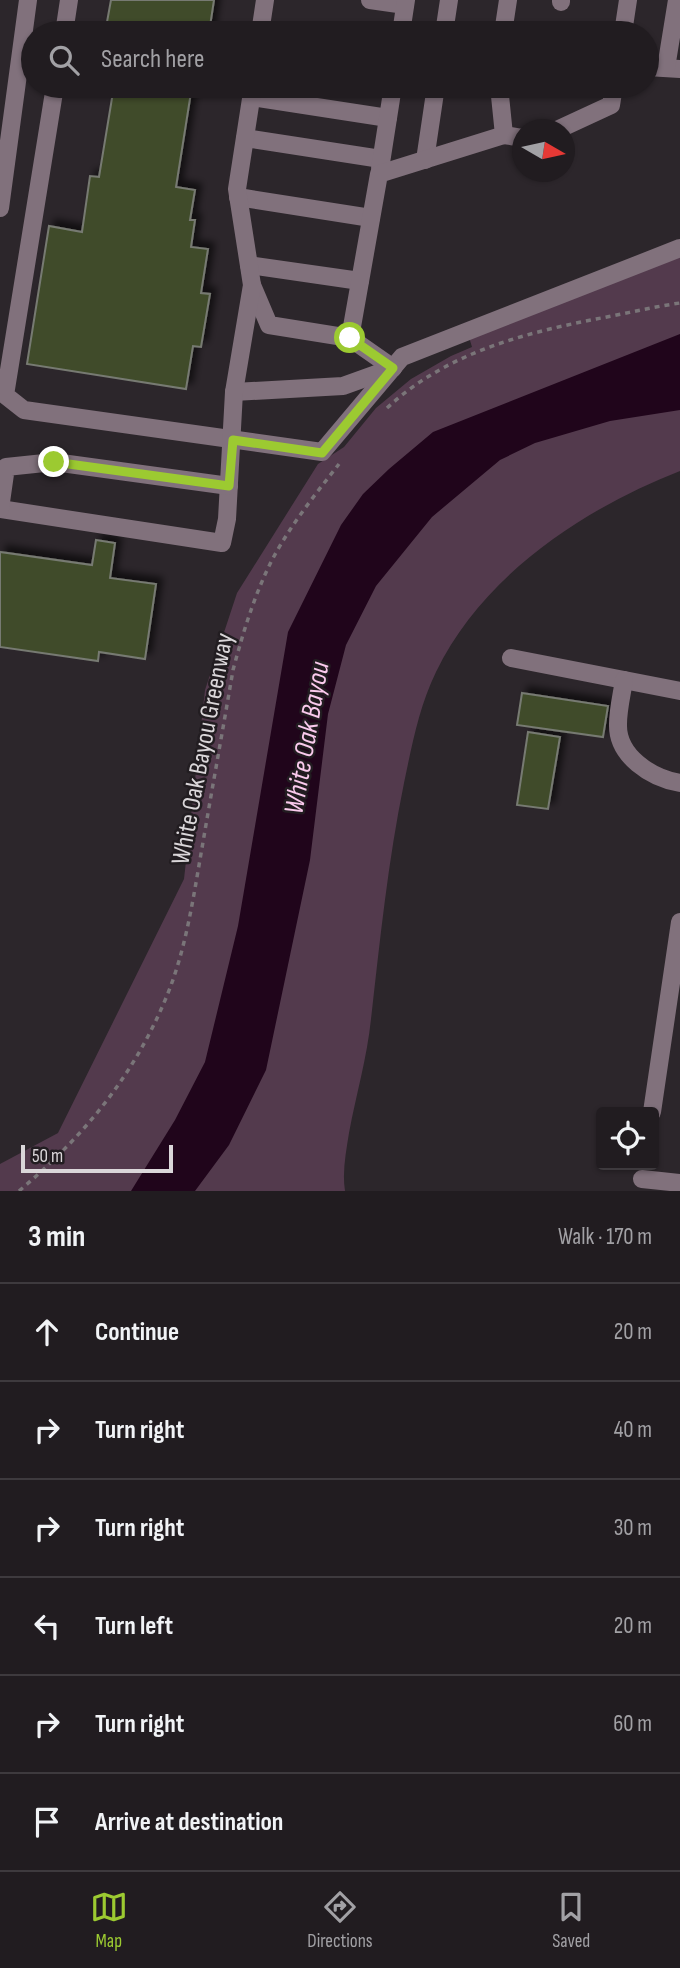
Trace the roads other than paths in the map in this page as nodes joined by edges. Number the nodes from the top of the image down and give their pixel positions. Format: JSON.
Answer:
{"nodes":[{"id":1,"x":28,"y":0,"type":"edge"},
{"id":2,"x":69,"y":0,"type":"edge"},
{"id":3,"x":265,"y":0,"type":"edge"},
{"id":4,"x":370,"y":0,"type":"edge"},
{"id":5,"x":449,"y":0,"type":"edge"},
{"id":6,"x":508,"y":0,"type":"edge"},
{"id":7,"x":628,"y":0,"type":"edge"},
{"id":8,"x":677,"y":0,"type":"edge"},
{"id":9,"x":405,"y":2,"type":"edge"},
{"id":10,"x":25,"y":21,"type":"edge"},
{"id":11,"x":66,"y":21,"type":"edge"},
{"id":12,"x":262,"y":21,"type":"edge"},
{"id":13,"x":403,"y":21,"type":"edge"},
{"id":14,"x":446,"y":21,"type":"edge"},
{"id":15,"x":505,"y":21,"type":"edge"},
{"id":16,"x":625,"y":21,"type":"edge"},
{"id":17,"x":21,"y":52,"type":"edge"},
{"id":18,"x":673,"y":69,"type":"edge"},
{"id":19,"x":53,"y":98,"type":"edge"},
{"id":20,"x":251,"y":98,"type":"edge"},
{"id":21,"x":287,"y":98,"type":"edge"},
{"id":22,"x":391,"y":98,"type":"edge"},
{"id":23,"x":434,"y":98,"type":"edge"},
{"id":24,"x":500,"y":98,"type":"edge"},
{"id":25,"x":612,"y":98,"type":"edge"},
{"id":26,"x":388,"y":118,"type":"junction"},
{"id":27,"x":575,"y":122,"type":"edge"},
{"id":28,"x":504,"y":135,"type":"junction"},
{"id":29,"x":512,"y":136,"type":"edge"},
{"id":30,"x":245,"y":138,"type":"junction"},
{"id":31,"x":425,"y":160,"type":"junction"},
{"id":32,"x":380,"y":166,"type":"junction"},
{"id":33,"x":238,"y":197,"type":"junction"},
{"id":34,"x":0,"y":208,"type":"edge"},
{"id":35,"x":371,"y":218,"type":"junction"},
{"id":36,"x":680,"y":248,"type":"edge"},
{"id":37,"x":249,"y":265,"type":"junction"},
{"id":38,"x":360,"y":281,"type":"junction"},
{"id":39,"x":252,"y":285,"type":"junction"},
{"id":40,"x":350,"y":338,"type":"junction"},
{"id":41,"x":393,"y":368,"type":"junction"},
{"id":42,"x":234,"y":392,"type":"junction"},
{"id":43,"x":233,"y":440,"type":"junction"},
{"id":44,"x":229,"y":486,"type":"junction"},
{"id":45,"x":0,"y":509,"type":"edge"},
{"id":46,"x":511,"y":658,"type":"dead end"},
{"id":47,"x":624,"y":680,"type":"junction"},
{"id":48,"x":680,"y":691,"type":"edge"},
{"id":49,"x":680,"y":783,"type":"edge"},
{"id":50,"x":680,"y":922,"type":"edge"},
{"id":51,"x":653,"y":1107,"type":"edge"},
{"id":52,"x":642,"y":1178,"type":"edge"},
{"id":53,"x":680,"y":1183,"type":"edge"}],
"edges":[{"from":1,"to":10,"type":"street"},
{"from":2,"to":11,"type":"street"},
{"from":3,"to":12,"type":"street"},
{"from":4,"to":9,"type":"street"},
{"from":5,"to":14,"type":"street"},
{"from":6,"to":15,"type":"street"},
{"from":7,"to":16,"type":"street"},
{"from":8,"to":18,"type":"street"},
{"from":9,"to":13,"type":"street"},
{"from":17,"to":34,"type":"street"},
{"from":19,"to":43,"type":"street"},
{"from":20,"to":30,"type":"street"},
{"from":21,"to":26,"type":"street"},
{"from":22,"to":26,"type":"street"},
{"from":23,"to":31,"type":"street"},
{"from":24,"to":28,"type":"street"},
{"from":25,"to":27,"type":"street"},
{"from":26,"to":32,"type":"street"},
{"from":28,"to":29,"type":"street"},
{"from":28,"to":31,"type":"street"},
{"from":30,"to":32,"type":"street"},
{"from":30,"to":33,"type":"street"},
{"from":31,"to":32,"type":"street"},
{"from":32,"to":35,"type":"street"},
{"from":33,"to":35,"type":"street"},
{"from":33,"to":37,"type":"street"},
{"from":35,"to":38,"type":"street"},
{"from":36,"to":41,"type":"street"},
{"from":37,"to":38,"type":"street"},
{"from":37,"to":39,"type":"street"},
{"from":38,"to":40,"type":"street"},
{"from":39,"to":40,"type":"street"},
{"from":39,"to":42,"type":"street"},
{"from":40,"to":41,"type":"street"},
{"from":41,"to":42,"type":"street"},
{"from":41,"to":43,"type":"street"},
{"from":42,"to":43,"type":"street"},
{"from":43,"to":44,"type":"street"},
{"from":44,"to":45,"type":"street"},
{"from":44,"to":45,"type":"street"},
{"from":46,"to":47,"type":"street"},
{"from":47,"to":48,"type":"street"},
{"from":47,"to":49,"type":"street"},
{"from":50,"to":51,"type":"street"},
{"from":52,"to":53,"type":"street"}]}
